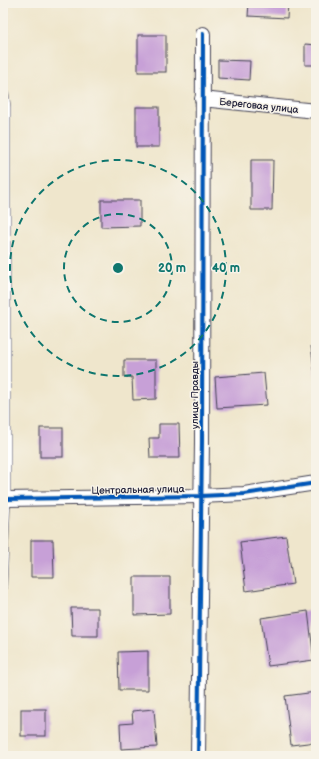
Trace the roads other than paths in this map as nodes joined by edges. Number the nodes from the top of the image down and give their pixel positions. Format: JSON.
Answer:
{"nodes":[{"id":1,"x":202,"y":34,"type":"dead end"},
{"id":2,"x":3,"y":77,"type":"edge"},
{"id":3,"x":202,"y":99,"type":"junction"},
{"id":4,"x":5,"y":108,"type":"edge"},
{"id":5,"x":316,"y":111,"type":"edge"},
{"id":6,"x":316,"y":483,"type":"edge"},
{"id":7,"x":200,"y":496,"type":"junction"},
{"id":8,"x":5,"y":499,"type":"edge"},
{"id":9,"x":3,"y":587,"type":"edge"},
{"id":10,"x":198,"y":756,"type":"edge"}],
"edges":[{"from":1,"to":3,"type":"street","name":"улица Правды"},
{"from":2,"to":4,"type":"lane"},
{"from":3,"to":5,"type":"street","name":"Береговая улица"},
{"from":3,"to":7,"type":"street","name":"улица Правды"},
{"from":4,"to":8,"type":"lane"},
{"from":6,"to":7,"type":"street","name":"Центральная улица"},
{"from":7,"to":8,"type":"street","name":"Центральная улица"},
{"from":7,"to":10,"type":"street","name":"улица Правды"},
{"from":8,"to":9,"type":"lane"}]}
